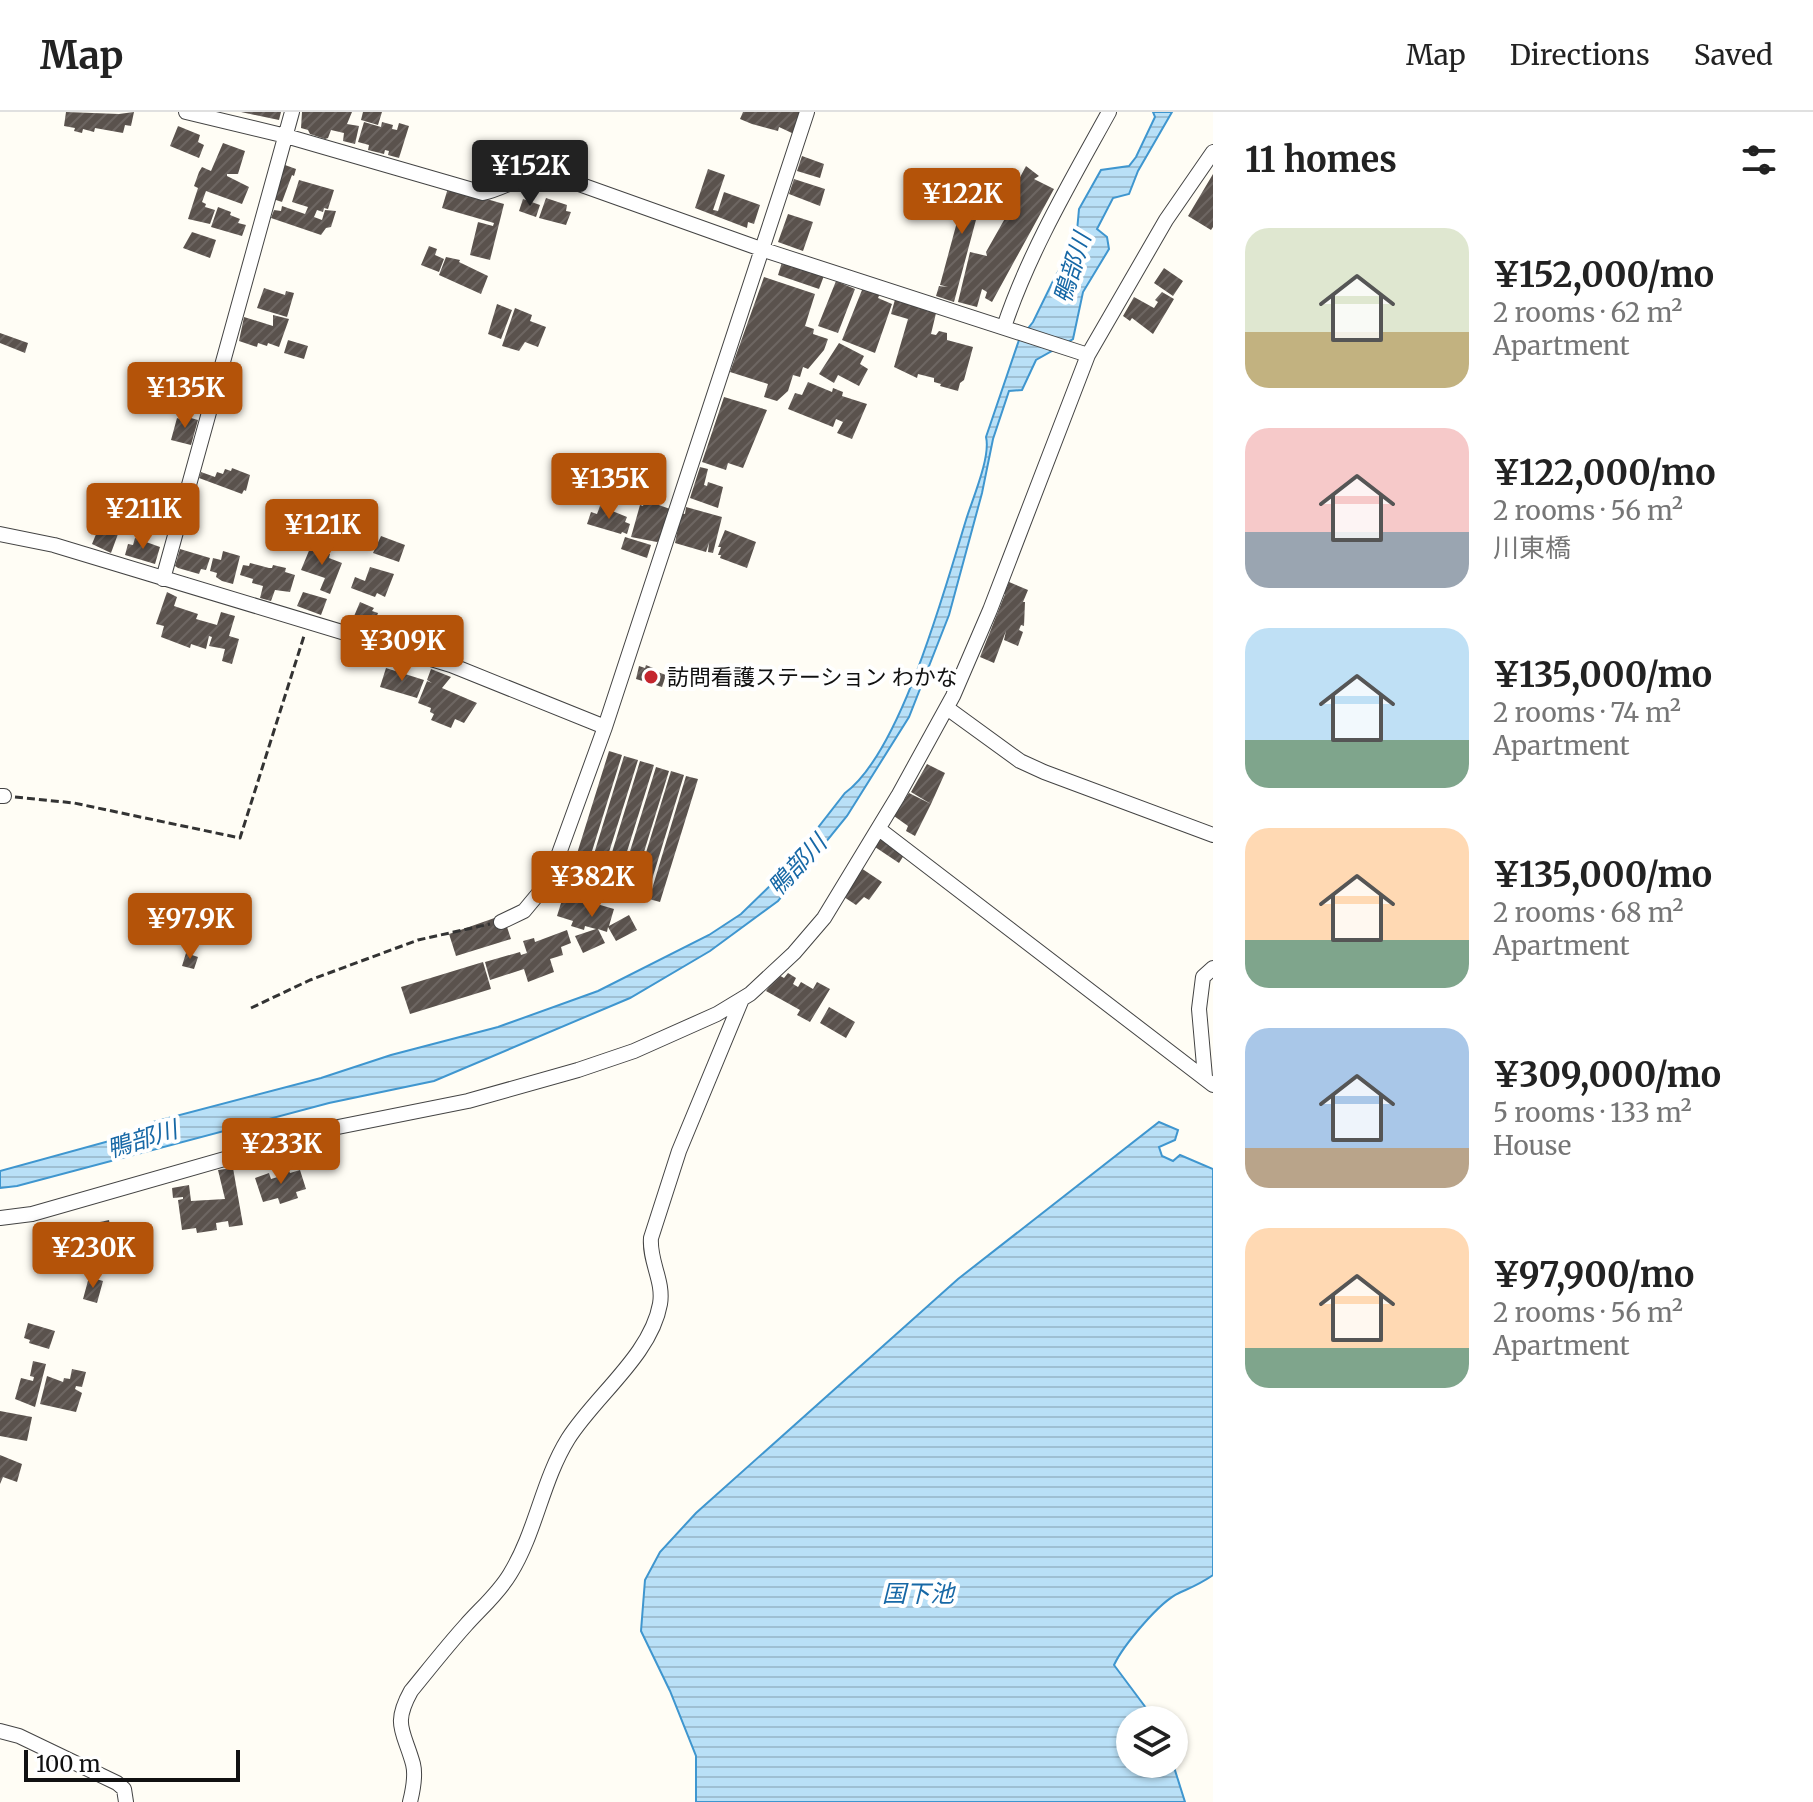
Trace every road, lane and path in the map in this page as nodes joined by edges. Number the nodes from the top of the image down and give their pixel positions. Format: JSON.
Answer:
{"nodes":[{"id":1,"x":186,"y":112,"type":"edge"},
{"id":2,"x":292,"y":112,"type":"edge"},
{"id":3,"x":807,"y":112,"type":"edge"},
{"id":4,"x":1109,"y":112,"type":"edge"},
{"id":5,"x":286,"y":136,"type":"junction"},
{"id":6,"x":1213,"y":152,"type":"edge"},
{"id":7,"x":761,"y":249,"type":"junction"},
{"id":8,"x":1008,"y":329,"type":"junction"},
{"id":9,"x":1083,"y":353,"type":"junction"},
{"id":10,"x":0,"y":534,"type":"edge"},
{"id":11,"x":163,"y":579,"type":"junction"},
{"id":12,"x":308,"y":623,"type":"junction"},
{"id":13,"x":947,"y":708,"type":"junction"},
{"id":14,"x":605,"y":727,"type":"junction"},
{"id":15,"x":2,"y":796,"type":"edge"},
{"id":16,"x":879,"y":829,"type":"junction"},
{"id":17,"x":1213,"y":835,"type":"edge"},
{"id":18,"x":501,"y":922,"type":"joint"},
{"id":19,"x":1213,"y":968,"type":"edge"},
{"id":20,"x":742,"y":999,"type":"junction"},
{"id":21,"x":251,"y":1008,"type":"dead end"},
{"id":22,"x":1209,"y":1081,"type":"edge"},
{"id":23,"x":0,"y":1218,"type":"edge"},
{"id":24,"x":0,"y":1731,"type":"edge"},
{"id":25,"x":126,"y":1802,"type":"edge"},
{"id":26,"x":410,"y":1802,"type":"edge"}],
"edges":[{"from":1,"to":5,"type":"street"},
{"from":2,"to":5,"type":"street"},
{"from":3,"to":7,"type":"street"},
{"from":4,"to":8,"type":"street"},
{"from":5,"to":7,"type":"street"},
{"from":5,"to":11,"type":"street"},
{"from":6,"to":9,"type":"street"},
{"from":7,"to":8,"type":"street"},
{"from":7,"to":14,"type":"street"},
{"from":8,"to":9,"type":"street"},
{"from":9,"to":13,"type":"street"},
{"from":10,"to":11,"type":"street"},
{"from":11,"to":12,"type":"street"},
{"from":12,"to":14,"type":"street"},
{"from":12,"to":15,"type":"path"},
{"from":13,"to":16,"type":"street"},
{"from":13,"to":17,"type":"street"},
{"from":14,"to":18,"type":"street"},
{"from":16,"to":20,"type":"street"},
{"from":16,"to":22,"type":"street"},
{"from":18,"to":21,"type":"path"},
{"from":19,"to":22,"type":"street"},
{"from":20,"to":23,"type":"street"},
{"from":20,"to":26,"type":"street"},
{"from":24,"to":25,"type":"street"}]}
